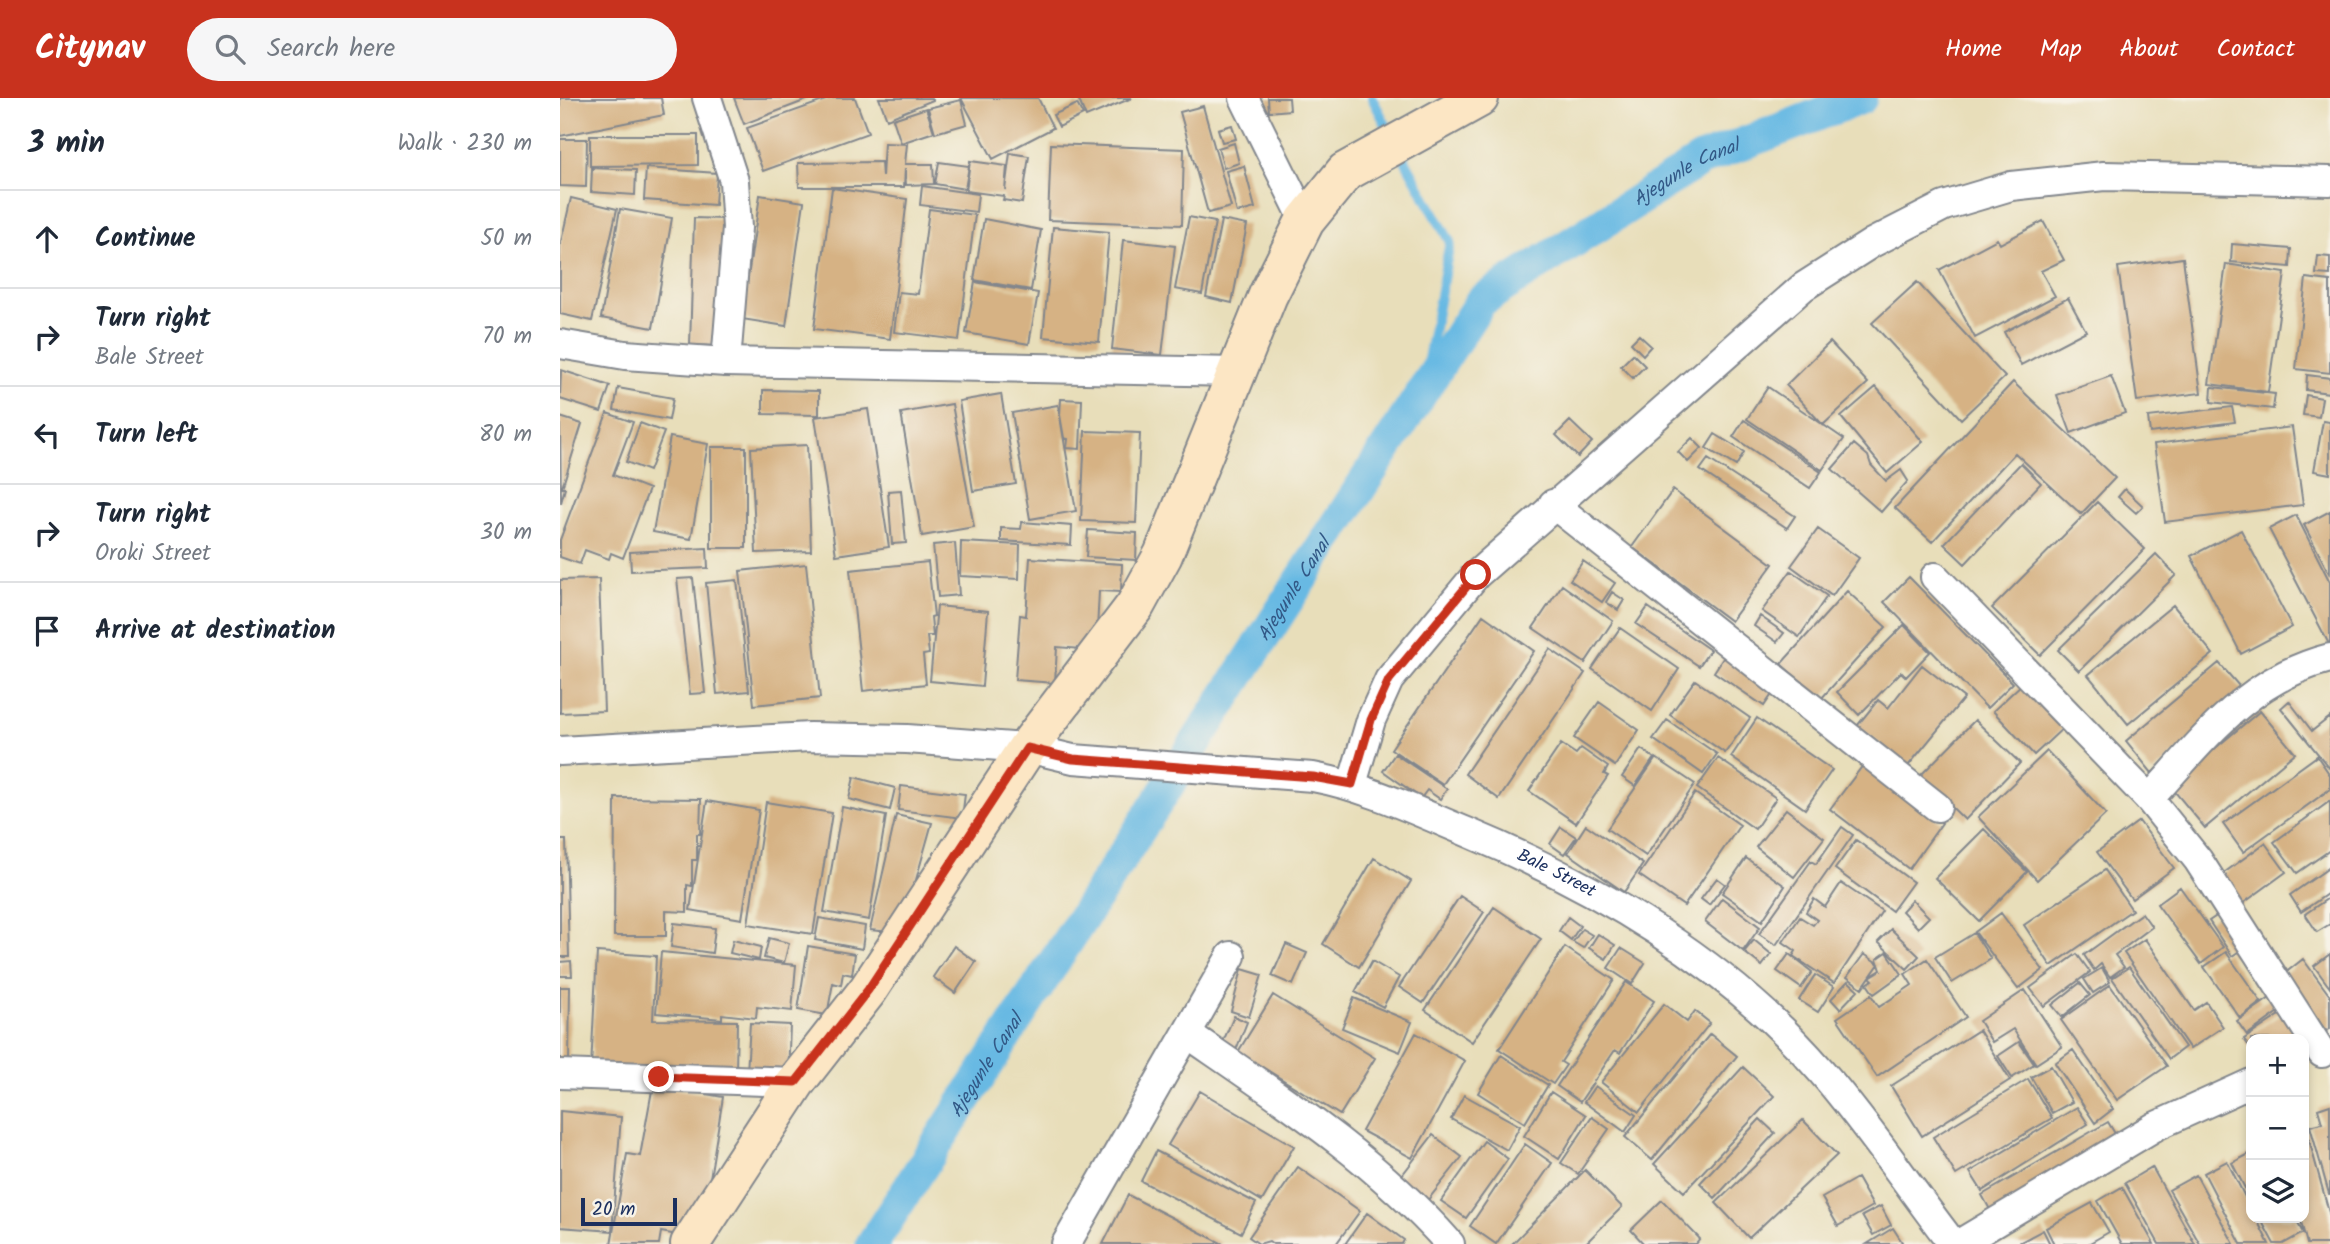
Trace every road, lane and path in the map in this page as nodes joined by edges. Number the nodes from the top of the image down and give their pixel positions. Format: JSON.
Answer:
{"nodes":[{"id":1,"x":706,"y":98,"type":"edge"},
{"id":2,"x":1244,"y":98,"type":"edge"},
{"id":3,"x":1479,"y":98,"type":"edge"},
{"id":4,"x":1420,"y":119,"type":"edge"},
{"id":5,"x":2330,"y":181,"type":"edge"},
{"id":6,"x":1305,"y":221,"type":"junction"},
{"id":7,"x":560,"y":344,"type":"edge"},
{"id":8,"x":726,"y":362,"type":"junction"},
{"id":9,"x":1237,"y":372,"type":"junction"},
{"id":10,"x":1553,"y":504,"type":"junction"},
{"id":11,"x":1936,"y":577,"type":"dead end"},
{"id":12,"x":2330,"y":658,"type":"edge"},
{"id":13,"x":1027,"y":748,"type":"junction"},
{"id":14,"x":560,"y":751,"type":"edge"},
{"id":15,"x":1352,"y":784,"type":"junction"},
{"id":16,"x":2149,"y":799,"type":"junction"},
{"id":17,"x":1937,"y":807,"type":"dead end"},
{"id":18,"x":1231,"y":956,"type":"dead end"},
{"id":19,"x":1188,"y":1034,"type":"junction"},
{"id":20,"x":2319,"y":1054,"type":"edge"},
{"id":21,"x":560,"y":1074,"type":"edge"},
{"id":22,"x":796,"y":1082,"type":"junction"},
{"id":23,"x":2246,"y":1085,"type":"edge"},
{"id":24,"x":690,"y":1244,"type":"edge"},
{"id":25,"x":1066,"y":1244,"type":"edge"},
{"id":26,"x":1450,"y":1244,"type":"edge"},
{"id":27,"x":1953,"y":1244,"type":"edge"},
{"id":28,"x":1959,"y":1244,"type":"edge"}],
"edges":[{"from":1,"to":8,"type":"street"},
{"from":2,"to":6,"type":"street"},
{"from":3,"to":4,"type":"street"},
{"from":4,"to":6,"type":"street"},
{"from":5,"to":10,"type":"street"},
{"from":6,"to":9,"type":"street"},
{"from":7,"to":8,"type":"street"},
{"from":8,"to":9,"type":"street"},
{"from":9,"to":13,"type":"street"},
{"from":10,"to":15,"type":"street"},
{"from":10,"to":17,"type":"street"},
{"from":11,"to":16,"type":"street"},
{"from":12,"to":16,"type":"street"},
{"from":13,"to":14,"type":"street","name":"Bale Street"},
{"from":13,"to":15,"type":"street","name":"Bale Street"},
{"from":13,"to":22,"type":"street"},
{"from":15,"to":27,"type":"street","name":"Bale Street"},
{"from":16,"to":20,"type":"street"},
{"from":18,"to":19,"type":"street"},
{"from":19,"to":25,"type":"street"},
{"from":19,"to":26,"type":"street"},
{"from":21,"to":22,"type":"street"},
{"from":22,"to":24,"type":"street"},
{"from":23,"to":28,"type":"street"}]}
